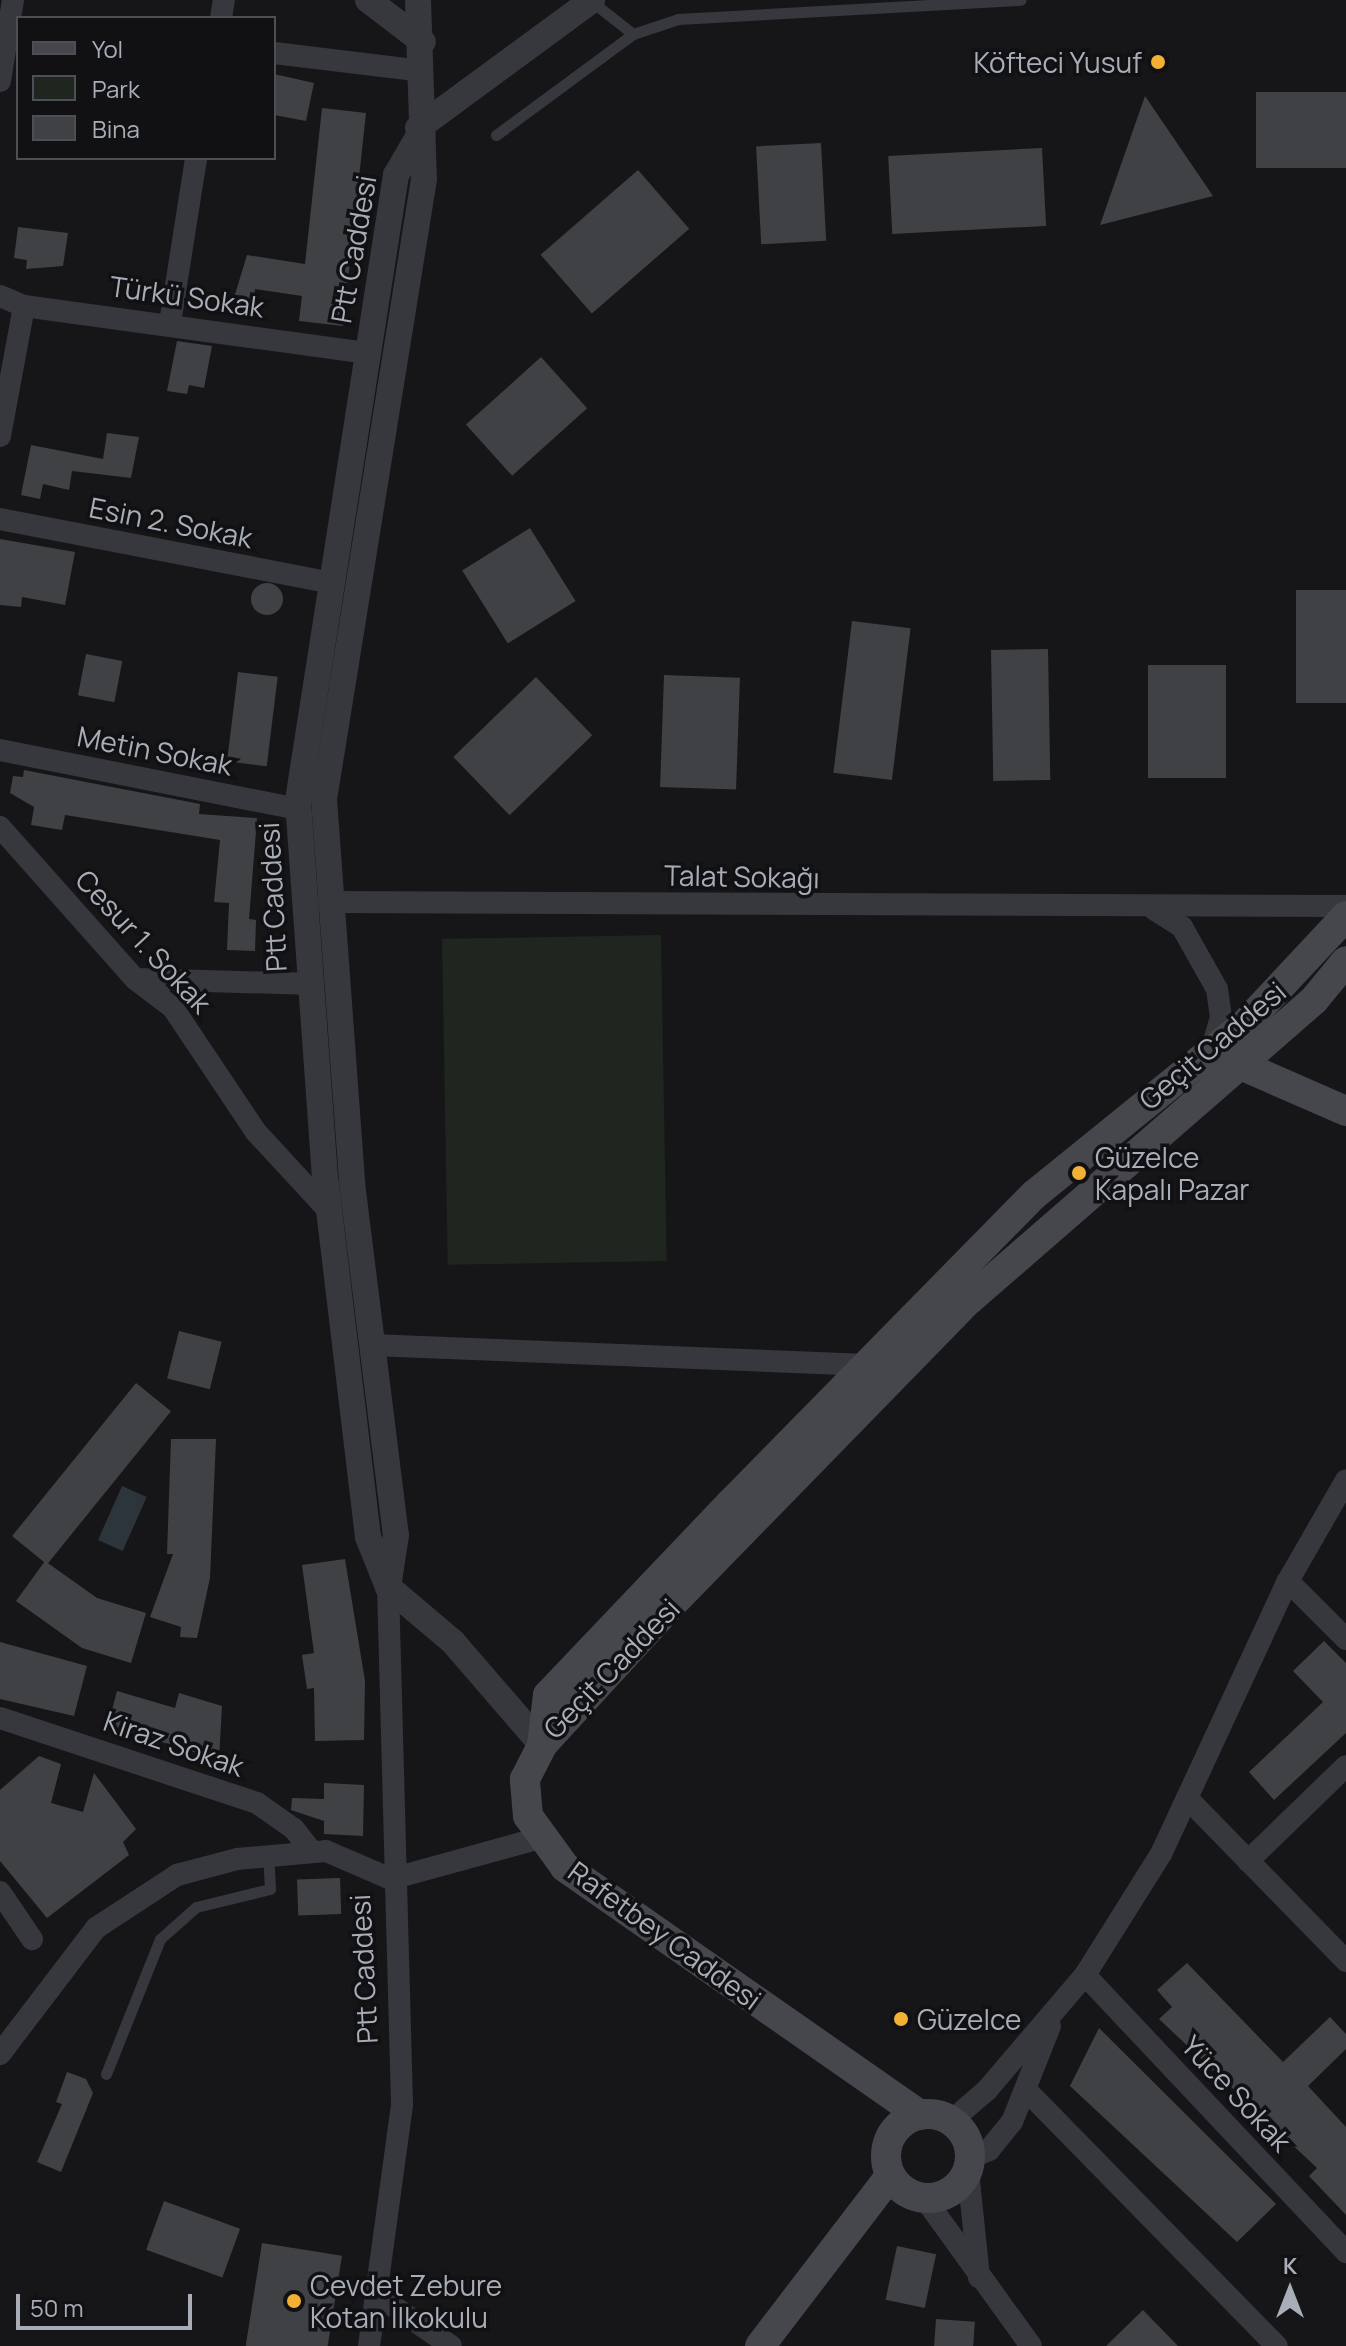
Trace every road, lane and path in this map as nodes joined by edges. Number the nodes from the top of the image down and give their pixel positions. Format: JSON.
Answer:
{"nodes":[{"id":1,"x":13,"y":0,"type":"edge"},
{"id":2,"x":368,"y":0,"type":"edge"},
{"id":3,"x":418,"y":0,"type":"edge"},
{"id":4,"x":1020,"y":0,"type":"edge"},
{"id":5,"x":591,"y":1,"type":"edge"},
{"id":6,"x":633,"y":34,"type":"junction"},
{"id":7,"x":423,"y":42,"type":"junction"},
{"id":8,"x":276,"y":53,"type":"edge"},
{"id":9,"x":422,"y":71,"type":"junction"},
{"id":10,"x":0,"y":81,"type":"edge"},
{"id":11,"x":418,"y":132,"type":"junction"},
{"id":12,"x":496,"y":135,"type":"dead end"},
{"id":13,"x":196,"y":160,"type":"edge"},
{"id":14,"x":0,"y":296,"type":"edge"},
{"id":15,"x":24,"y":306,"type":"junction"},
{"id":16,"x":170,"y":323,"type":"junction"},
{"id":17,"x":368,"y":353,"type":"junction"},
{"id":18,"x":0,"y":436,"type":"edge"},
{"id":19,"x":0,"y":519,"type":"edge"},
{"id":20,"x":331,"y":583,"type":"junction"},
{"id":21,"x":0,"y":750,"type":"edge"},
{"id":22,"x":298,"y":809,"type":"junction"},
{"id":23,"x":0,"y":827,"type":"edge"},
{"id":24,"x":329,"y":902,"type":"junction"},
{"id":25,"x":1346,"y":906,"type":"edge"},
{"id":26,"x":1155,"y":910,"type":"junction"},
{"id":27,"x":1346,"y":916,"type":"edge"},
{"id":28,"x":1346,"y":961,"type":"edge"},
{"id":29,"x":135,"y":979,"type":"junction"},
{"id":30,"x":309,"y":984,"type":"junction"},
{"id":31,"x":1223,"y":1058,"type":"junction"},
{"id":32,"x":1346,"y":1111,"type":"edge"},
{"id":33,"x":329,"y":1211,"type":"junction"},
{"id":34,"x":372,"y":1345,"type":"junction"},
{"id":35,"x":868,"y":1365,"type":"junction"},
{"id":36,"x":1346,"y":1480,"type":"edge"},
{"id":37,"x":1288,"y":1581,"type":"junction"},
{"id":38,"x":388,"y":1587,"type":"junction"},
{"id":39,"x":1346,"y":1639,"type":"edge"},
{"id":40,"x":0,"y":1718,"type":"edge"},
{"id":41,"x":542,"y":1745,"type":"junction"},
{"id":42,"x":1346,"y":1766,"type":"edge"},
{"id":43,"x":1187,"y":1798,"type":"junction"},
{"id":44,"x":543,"y":1837,"type":"junction"},
{"id":45,"x":312,"y":1852,"type":"junction"},
{"id":46,"x":268,"y":1856,"type":"junction"},
{"id":47,"x":1248,"y":1861,"type":"junction"},
{"id":48,"x":391,"y":1879,"type":"junction"},
{"id":49,"x":0,"y":1892,"type":"edge"},
{"id":50,"x":32,"y":1939,"type":"dead end"},
{"id":51,"x":1346,"y":1961,"type":"edge"},
{"id":52,"x":1085,"y":1975,"type":"junction"},
{"id":53,"x":1054,"y":2013,"type":"junction"},
{"id":54,"x":0,"y":2054,"type":"edge"},
{"id":55,"x":106,"y":2074,"type":"dead end"},
{"id":56,"x":875,"y":2084,"type":"junction"},
{"id":57,"x":1027,"y":2091,"type":"junction"},
{"id":58,"x":920,"y":2115,"type":"junction"},
{"id":59,"x":951,"y":2121,"type":"junction"},
{"id":60,"x":887,"y":2145,"type":"junction"},
{"id":61,"x":969,"y":2165,"type":"junction"},
{"id":62,"x":890,"y":2176,"type":"junction"},
{"id":63,"x":925,"y":2199,"type":"junction"},
{"id":64,"x":1346,"y":2252,"type":"edge"},
{"id":65,"x":979,"y":2278,"type":"junction"},
{"id":66,"x":380,"y":2297,"type":"junction"},
{"id":67,"x":369,"y":2346,"type":"edge"},
{"id":68,"x":451,"y":2346,"type":"edge"},
{"id":69,"x":760,"y":2346,"type":"edge"},
{"id":70,"x":1031,"y":2346,"type":"edge"},
{"id":71,"x":1277,"y":2346,"type":"edge"}],
"edges":[{"from":1,"to":10,"type":"street"},
{"from":2,"to":7,"type":"street"},
{"from":3,"to":7,"type":"street"},
{"from":4,"to":6,"type":"lane"},
{"from":5,"to":6,"type":"lane"},
{"from":5,"to":11,"type":"street"},
{"from":6,"to":12,"type":"lane"},
{"from":7,"to":9,"type":"street"},
{"from":8,"to":9,"type":"street"},
{"from":9,"to":11,"type":"street"},
{"from":11,"to":17,"type":"street","name":"Ptt Caddesi"},
{"from":11,"to":24,"type":"street","name":"Ptt Caddesi"},
{"from":13,"to":16,"type":"street"},
{"from":14,"to":15,"type":"street","name":"Türkü Sokak"},
{"from":15,"to":16,"type":"street","name":"Türkü Sokak"},
{"from":15,"to":18,"type":"street"},
{"from":16,"to":17,"type":"street","name":"Türkü Sokak"},
{"from":17,"to":20,"type":"street","name":"Ptt Caddesi"},
{"from":19,"to":20,"type":"street","name":"Esin 2. Sokak"},
{"from":20,"to":22,"type":"street","name":"Ptt Caddesi"},
{"from":21,"to":22,"type":"street","name":"Metin Sokak"},
{"from":22,"to":30,"type":"street","name":"Ptt Caddesi"},
{"from":23,"to":29,"type":"street","name":"Cesur 1. Sokak"},
{"from":24,"to":26,"type":"street","name":"Talat Sokağı"},
{"from":24,"to":34,"type":"street","name":"Ptt Caddesi"},
{"from":25,"to":26,"type":"street","name":"Talat Sokağı"},
{"from":26,"to":31,"type":"street"},
{"from":27,"to":31,"type":"main road","name":"Geçit Caddesi"},
{"from":28,"to":31,"type":"main road","name":"Geçit Caddesi"},
{"from":29,"to":30,"type":"street"},
{"from":29,"to":33,"type":"street","name":"Cesur 1. Sokak"},
{"from":30,"to":33,"type":"street","name":"Ptt Caddesi"},
{"from":31,"to":32,"type":"main road"},
{"from":31,"to":35,"type":"main road","name":"Geçit Caddesi"},
{"from":31,"to":41,"type":"main road","name":"Geçit Caddesi"},
{"from":33,"to":38,"type":"street","name":"Ptt Caddesi"},
{"from":34,"to":35,"type":"street"},
{"from":34,"to":38,"type":"street","name":"Ptt Caddesi"},
{"from":35,"to":41,"type":"main road","name":"Geçit Caddesi"},
{"from":36,"to":37,"type":"street"},
{"from":37,"to":39,"type":"street"},
{"from":37,"to":43,"type":"street"},
{"from":38,"to":41,"type":"street"},
{"from":38,"to":48,"type":"street","name":"Ptt Caddesi"},
{"from":40,"to":45,"type":"street","name":"Kiraz Sokak"},
{"from":41,"to":44,"type":"main road","name":"Rafetbey Caddesi"},
{"from":42,"to":47,"type":"street"},
{"from":43,"to":47,"type":"street"},
{"from":43,"to":52,"type":"street"},
{"from":44,"to":48,"type":"street"},
{"from":44,"to":56,"type":"main road","name":"Rafetbey Caddesi"},
{"from":45,"to":46,"type":"street"},
{"from":45,"to":48,"type":"street"},
{"from":46,"to":54,"type":"street"},
{"from":46,"to":55,"type":"lane"},
{"from":47,"to":51,"type":"street"},
{"from":48,"to":66,"type":"street","name":"Ptt Caddesi"},
{"from":49,"to":50,"type":"street"},
{"from":52,"to":53,"type":"street"},
{"from":52,"to":64,"type":"street","name":"Yüce Sokak"},
{"from":53,"to":57,"type":"street"},
{"from":53,"to":59,"type":"street"},
{"from":56,"to":58,"type":"main road","name":"Rafetbey Caddesi"},
{"from":56,"to":60,"type":"main road"},
{"from":57,"to":61,"type":"street"},
{"from":57,"to":71,"type":"street"},
{"from":58,"to":59,"type":"main road"},
{"from":58,"to":60,"type":"main road"},
{"from":59,"to":61,"type":"main road"},
{"from":60,"to":62,"type":"main road"},
{"from":61,"to":63,"type":"main road"},
{"from":61,"to":65,"type":"street"},
{"from":62,"to":63,"type":"main road"},
{"from":62,"to":69,"type":"main road"},
{"from":63,"to":65,"type":"street"},
{"from":65,"to":70,"type":"street"},
{"from":66,"to":67,"type":"street","name":"Ptt Caddesi"},
{"from":66,"to":68,"type":"street"}]}
